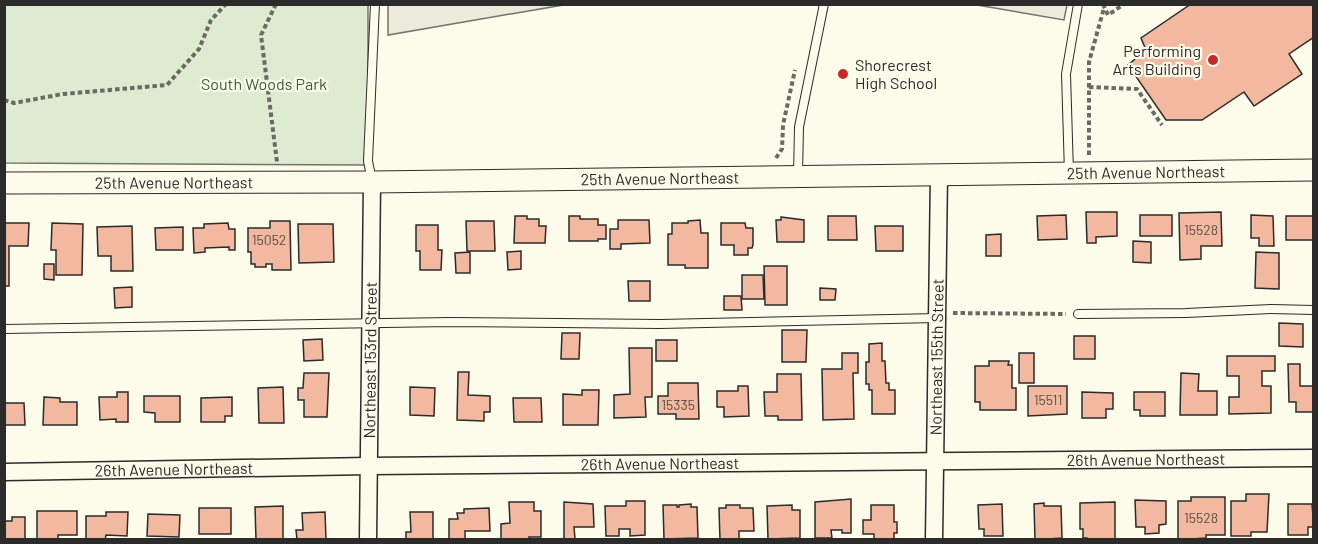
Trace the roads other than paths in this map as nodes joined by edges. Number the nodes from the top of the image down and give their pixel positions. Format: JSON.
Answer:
{"nodes":[{"id":1,"x":375,"y":4,"type":"edge"},
{"id":2,"x":824,"y":4,"type":"edge"},
{"id":3,"x":1078,"y":4,"type":"edge"},
{"id":4,"x":1314,"y":170,"type":"edge"},
{"id":5,"x":1069,"y":173,"type":"junction"},
{"id":6,"x":939,"y":174,"type":"junction"},
{"id":7,"x":798,"y":176,"type":"junction"},
{"id":8,"x":372,"y":182,"type":"junction"},
{"id":9,"x":4,"y":183,"type":"edge"},
{"id":10,"x":1314,"y":310,"type":"edge"},
{"id":11,"x":1078,"y":314,"type":"road end"},
{"id":12,"x":937,"y":315,"type":"junction"},
{"id":13,"x":371,"y":324,"type":"junction"},
{"id":14,"x":4,"y":329,"type":"edge"},
{"id":15,"x":1314,"y":458,"type":"edge"},
{"id":16,"x":935,"y":462,"type":"junction"},
{"id":17,"x":369,"y":466,"type":"junction"},
{"id":18,"x":4,"y":472,"type":"edge"},
{"id":19,"x":368,"y":540,"type":"edge"},
{"id":20,"x":934,"y":540,"type":"edge"}],
"edges":[{"from":1,"to":8,"type":"lane"},
{"from":2,"to":7,"type":"lane"},
{"from":3,"to":5,"type":"lane"},
{"from":4,"to":5,"type":"street","name":"25th Avenue Northeast"},
{"from":5,"to":6,"type":"street","name":"25th Avenue Northeast"},
{"from":6,"to":7,"type":"street","name":"25th Avenue Northeast"},
{"from":6,"to":12,"type":"street","name":"Northeast 155th Street"},
{"from":7,"to":8,"type":"street","name":"25th Avenue Northeast"},
{"from":8,"to":9,"type":"street","name":"25th Avenue Northeast"},
{"from":8,"to":13,"type":"street","name":"Northeast 153rd Street"},
{"from":10,"to":11,"type":"lane"},
{"from":12,"to":13,"type":"lane"},
{"from":12,"to":16,"type":"street","name":"Northeast 155th Street"},
{"from":13,"to":14,"type":"lane"},
{"from":13,"to":17,"type":"street","name":"Northeast 153rd Street"},
{"from":15,"to":16,"type":"street","name":"26th Avenue Northeast"},
{"from":16,"to":17,"type":"street","name":"26th Avenue Northeast"},
{"from":16,"to":20,"type":"street","name":"Northeast 155th Street"},
{"from":17,"to":18,"type":"street","name":"26th Avenue Northeast"},
{"from":17,"to":19,"type":"street","name":"Northeast 153rd Street"}]}
